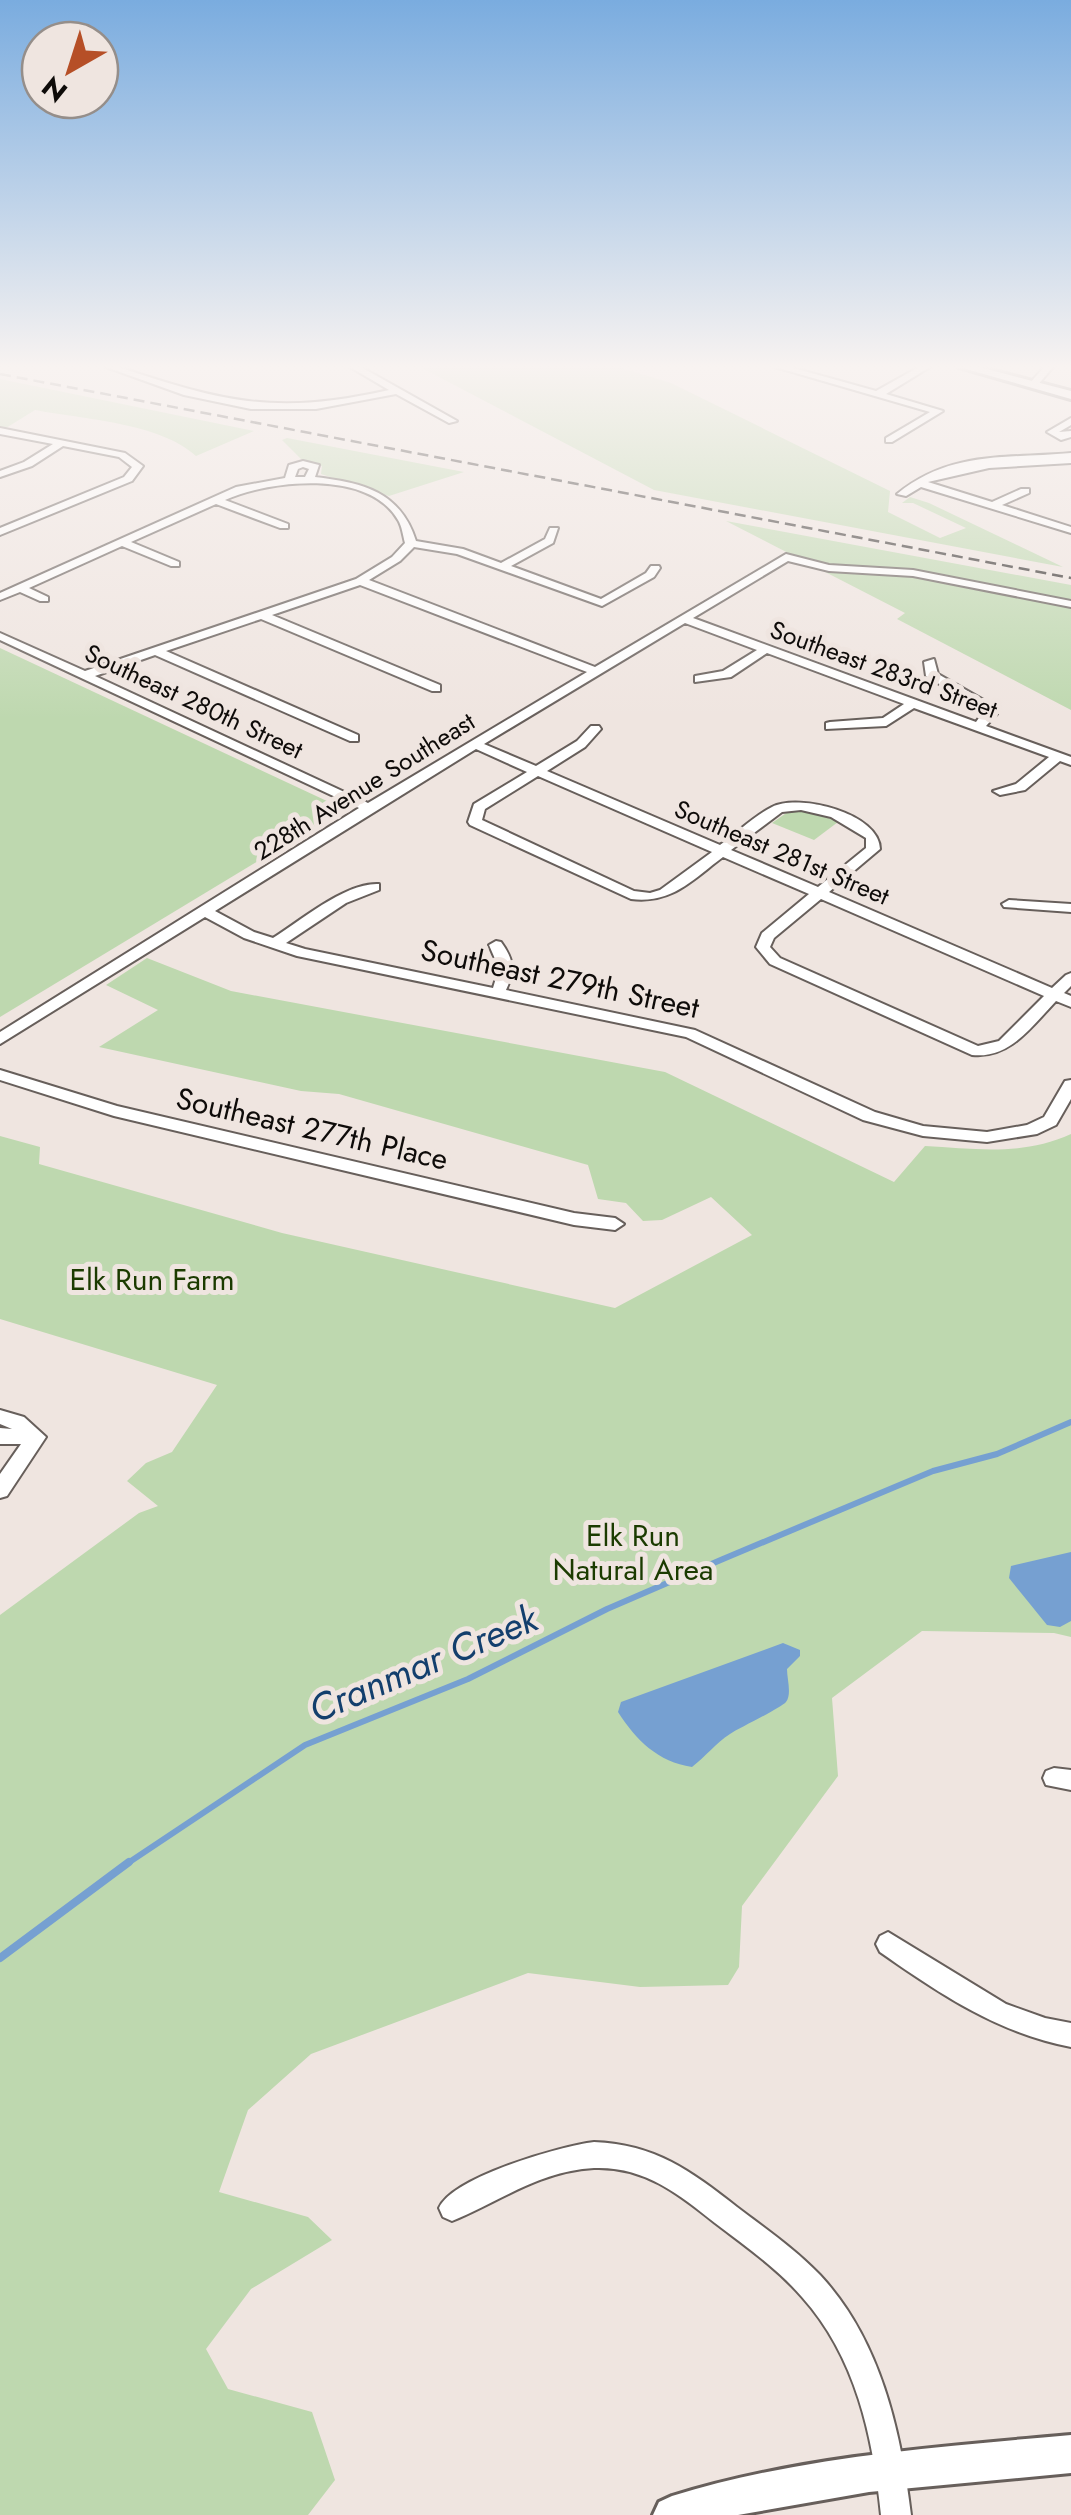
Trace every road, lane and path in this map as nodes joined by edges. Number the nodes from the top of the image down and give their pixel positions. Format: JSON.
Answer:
{"nodes":[{"id":1,"x":115,"y":484,"type":"edge"},
{"id":2,"x":253,"y":484,"type":"edge"},
{"id":3,"x":341,"y":484,"type":"edge"},
{"id":4,"x":918,"y":484,"type":"edge"},
{"id":5,"x":929,"y":484,"type":"edge"},
{"id":6,"x":1025,"y":491,"type":"dead end"},
{"id":7,"x":902,"y":494,"type":"dead end"},
{"id":8,"x":216,"y":500,"type":"junction"},
{"id":9,"x":994,"y":506,"type":"junction"},
{"id":10,"x":284,"y":526,"type":"dead end"},
{"id":11,"x":554,"y":530,"type":"dead end"},
{"id":12,"x":1071,"y":530,"type":"edge"},
{"id":13,"x":0,"y":532,"type":"edge"},
{"id":14,"x":122,"y":542,"type":"junction"},
{"id":15,"x":411,"y":543,"type":"junction"},
{"id":16,"x":175,"y":564,"type":"dead end"},
{"id":17,"x":501,"y":567,"type":"junction"},
{"id":18,"x":654,"y":568,"type":"dead end"},
{"id":19,"x":360,"y":581,"type":"junction"},
{"id":20,"x":19,"y":588,"type":"junction"},
{"id":21,"x":0,"y":596,"type":"edge"},
{"id":22,"x":44,"y":599,"type":"dead end"},
{"id":23,"x":1071,"y":604,"type":"edge"},
{"id":24,"x":262,"y":615,"type":"junction"},
{"id":25,"x":682,"y":618,"type":"junction"},
{"id":26,"x":0,"y":636,"type":"edge"},
{"id":27,"x":766,"y":649,"type":"junction"},
{"id":28,"x":155,"y":651,"type":"junction"},
{"id":29,"x":930,"y":662,"type":"dead end"},
{"id":30,"x":594,"y":671,"type":"junction"},
{"id":31,"x":85,"y":675,"type":"junction"},
{"id":32,"x":700,"y":679,"type":"dead end"},
{"id":33,"x":436,"y":688,"type":"dead end"},
{"id":34,"x":913,"y":704,"type":"junction"},
{"id":35,"x":830,"y":726,"type":"dead end"},
{"id":36,"x":978,"y":728,"type":"junction"},
{"id":37,"x":595,"y":729,"type":"dead end"},
{"id":38,"x":354,"y":738,"type":"dead end"},
{"id":39,"x":474,"y":744,"type":"junction"},
{"id":40,"x":1065,"y":759,"type":"edge"},
{"id":41,"x":534,"y":770,"type":"junction"},
{"id":42,"x":1000,"y":790,"type":"dead end"},
{"id":43,"x":368,"y":808,"type":"junction"},
{"id":44,"x":722,"y":851,"type":"junction"},
{"id":45,"x":374,"y":888,"type":"dead end"},
{"id":46,"x":820,"y":893,"type":"junction"},
{"id":47,"x":1009,"y":904,"type":"dead end"},
{"id":48,"x":1071,"y":908,"type":"edge"},
{"id":49,"x":207,"y":912,"type":"junction"},
{"id":50,"x":272,"y":945,"type":"junction"},
{"id":51,"x":496,"y":945,"type":"dead end"},
{"id":52,"x":1071,"y":978,"type":"edge"},
{"id":53,"x":498,"y":992,"type":"junction"},
{"id":54,"x":1063,"y":998,"type":"edge"},
{"id":55,"x":0,"y":1039,"type":"edge"},
{"id":56,"x":0,"y":1076,"type":"edge"},
{"id":57,"x":1071,"y":1086,"type":"edge"},
{"id":58,"x":615,"y":1224,"type":"dead end"},
{"id":59,"x":0,"y":1417,"type":"edge"},
{"id":60,"x":0,"y":1436,"type":"edge"},
{"id":61,"x":36,"y":1436,"type":"junction"},
{"id":62,"x":0,"y":1490,"type":"edge"},
{"id":63,"x":888,"y":1944,"type":"dead end"},
{"id":64,"x":1071,"y":2036,"type":"edge"},
{"id":65,"x":452,"y":2208,"type":"dead end"},
{"id":66,"x":1071,"y":2454,"type":"edge"},
{"id":67,"x":892,"y":2471,"type":"junction"},
{"id":68,"x":672,"y":2515,"type":"edge"},
{"id":69,"x":896,"y":2515,"type":"edge"}],
"edges":[{"from":1,"to":13,"type":"street"},
{"from":2,"to":8,"type":"street"},
{"from":3,"to":15,"type":"street"},
{"from":4,"to":7,"type":"street"},
{"from":5,"to":9,"type":"street"},
{"from":6,"to":9,"type":"street"},
{"from":8,"to":10,"type":"street"},
{"from":8,"to":14,"type":"street"},
{"from":9,"to":12,"type":"street"},
{"from":11,"to":17,"type":"street"},
{"from":14,"to":16,"type":"street"},
{"from":14,"to":20,"type":"street"},
{"from":15,"to":17,"type":"street"},
{"from":15,"to":19,"type":"street"},
{"from":17,"to":18,"type":"street"},
{"from":19,"to":24,"type":"street"},
{"from":19,"to":30,"type":"street"},
{"from":20,"to":21,"type":"street"},
{"from":20,"to":22,"type":"street"},
{"from":23,"to":25,"type":"street","name":"228th Avenue Southeast"},
{"from":24,"to":28,"type":"street"},
{"from":24,"to":33,"type":"street"},
{"from":25,"to":27,"type":"street","name":"Southeast 283rd Street"},
{"from":25,"to":30,"type":"street","name":"228th Avenue Southeast"},
{"from":26,"to":31,"type":"street","name":"Southeast 280th Street"},
{"from":27,"to":32,"type":"street"},
{"from":27,"to":34,"type":"street","name":"Southeast 283rd Street"},
{"from":28,"to":31,"type":"street"},
{"from":28,"to":38,"type":"street"},
{"from":29,"to":36,"type":"street"},
{"from":30,"to":39,"type":"street","name":"228th Avenue Southeast"},
{"from":31,"to":43,"type":"street","name":"Southeast 280th Street"},
{"from":34,"to":35,"type":"street"},
{"from":34,"to":36,"type":"street","name":"Southeast 283rd Street"},
{"from":36,"to":40,"type":"street","name":"Southeast 283rd Street"},
{"from":37,"to":41,"type":"street"},
{"from":39,"to":41,"type":"street","name":"Southeast 281st Street"},
{"from":39,"to":43,"type":"street","name":"228th Avenue Southeast"},
{"from":40,"to":42,"type":"street"},
{"from":41,"to":44,"type":"street","name":"Southeast 281st Street"},
{"from":41,"to":44,"type":"street"},
{"from":43,"to":49,"type":"street","name":"228th Avenue Southeast"},
{"from":44,"to":46,"type":"street","name":"Southeast 281st Street"},
{"from":44,"to":46,"type":"street"},
{"from":45,"to":50,"type":"street"},
{"from":46,"to":54,"type":"street","name":"Southeast 281st Street"},
{"from":46,"to":54,"type":"street"},
{"from":47,"to":48,"type":"street"},
{"from":49,"to":50,"type":"street","name":"Southeast 279th Street"},
{"from":49,"to":55,"type":"street","name":"228th Avenue Southeast"},
{"from":50,"to":53,"type":"street","name":"Southeast 279th Street"},
{"from":51,"to":53,"type":"street"},
{"from":52,"to":54,"type":"street"},
{"from":53,"to":57,"type":"street","name":"Southeast 279th Street"},
{"from":56,"to":58,"type":"street","name":"Southeast 277th Place"},
{"from":59,"to":61,"type":"street"},
{"from":60,"to":61,"type":"street"},
{"from":61,"to":62,"type":"street"},
{"from":63,"to":64,"type":"street"},
{"from":65,"to":67,"type":"street"},
{"from":66,"to":67,"type":"street"},
{"from":67,"to":68,"type":"street"},
{"from":67,"to":69,"type":"street"}]}
